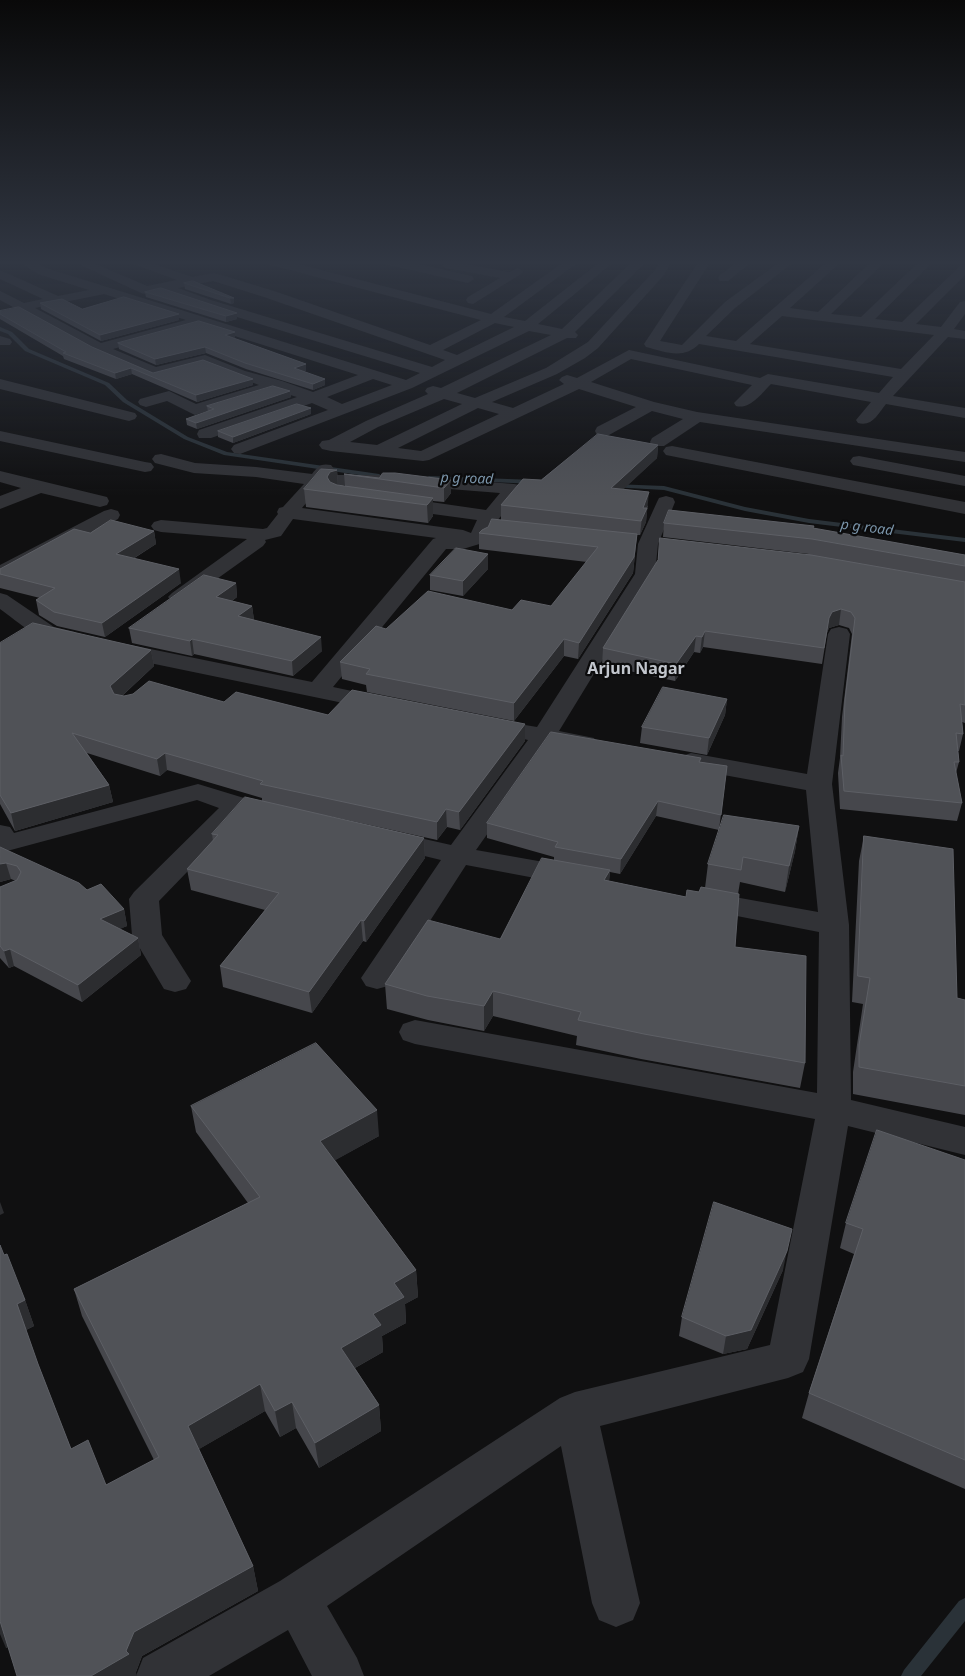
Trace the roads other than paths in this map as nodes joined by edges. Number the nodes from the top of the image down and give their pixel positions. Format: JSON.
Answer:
{"nodes":[{"id":1,"x":82,"y":339,"type":"edge"},
{"id":2,"x":130,"y":339,"type":"edge"},
{"id":3,"x":258,"y":339,"type":"edge"},
{"id":4,"x":326,"y":339,"type":"edge"},
{"id":5,"x":397,"y":339,"type":"edge"},
{"id":6,"x":453,"y":339,"type":"edge"},
{"id":7,"x":501,"y":339,"type":"edge"},
{"id":8,"x":554,"y":339,"type":"edge"},
{"id":9,"x":599,"y":339,"type":"edge"},
{"id":10,"x":654,"y":339,"type":"edge"},
{"id":11,"x":695,"y":339,"type":"edge"},
{"id":12,"x":703,"y":339,"type":"edge"},
{"id":13,"x":746,"y":339,"type":"edge"},
{"id":14,"x":938,"y":339,"type":"edge"},
{"id":15,"x":811,"y":342,"type":"dead end"},
{"id":16,"x":651,"y":344,"type":"junction"},
{"id":17,"x":739,"y":346,"type":"junction"},
{"id":18,"x":99,"y":348,"type":"junction"},
{"id":19,"x":685,"y":350,"type":"junction"},
{"id":20,"x":430,"y":351,"type":"junction"},
{"id":21,"x":305,"y":354,"type":"junction"},
{"id":22,"x":629,"y":354,"type":"junction"},
{"id":23,"x":794,"y":355,"type":"junction"},
{"id":24,"x":458,"y":360,"type":"junction"},
{"id":25,"x":668,"y":362,"type":"junction"},
{"id":26,"x":610,"y":371,"type":"junction"},
{"id":27,"x":155,"y":372,"type":"junction"},
{"id":28,"x":434,"y":372,"type":"junction"},
{"id":29,"x":240,"y":374,"type":"junction"},
{"id":30,"x":374,"y":374,"type":"junction"},
{"id":31,"x":544,"y":374,"type":"junction"},
{"id":32,"x":904,"y":374,"type":"junction"},
{"id":33,"x":659,"y":376,"type":"dead end"},
{"id":34,"x":170,"y":379,"type":"edge"},
{"id":35,"x":579,"y":383,"type":"junction"},
{"id":36,"x":763,"y":383,"type":"junction"},
{"id":37,"x":0,"y":384,"type":"edge"},
{"id":38,"x":407,"y":385,"type":"junction"},
{"id":39,"x":284,"y":387,"type":"junction"},
{"id":40,"x":602,"y":391,"type":"junction"},
{"id":41,"x":442,"y":394,"type":"junction"},
{"id":42,"x":313,"y":397,"type":"junction"},
{"id":43,"x":883,"y":399,"type":"junction"},
{"id":44,"x":146,"y":402,"type":"dead end"},
{"id":45,"x":576,"y":402,"type":"dead end"},
{"id":46,"x":742,"y":403,"type":"dead end"},
{"id":47,"x":474,"y":404,"type":"junction"},
{"id":48,"x":650,"y":406,"type":"junction"},
{"id":49,"x":340,"y":410,"type":"junction"},
{"id":50,"x":965,"y":412,"type":"edge"},
{"id":51,"x":514,"y":413,"type":"junction"},
{"id":52,"x":129,"y":416,"type":"dead end"},
{"id":53,"x":697,"y":416,"type":"junction"},
{"id":54,"x":781,"y":416,"type":"dead end"},
{"id":55,"x":864,"y":420,"type":"dead end"},
{"id":56,"x":184,"y":424,"type":"edge"},
{"id":57,"x":483,"y":428,"type":"junction"},
{"id":58,"x":770,"y":429,"type":"junction"},
{"id":59,"x":603,"y":432,"type":"dead end"},
{"id":60,"x":509,"y":433,"type":"dead end"},
{"id":61,"x":800,"y":433,"type":"junction"},
{"id":62,"x":204,"y":434,"type":"dead end"},
{"id":63,"x":282,"y":434,"type":"junction"},
{"id":64,"x":0,"y":436,"type":"edge"},
{"id":65,"x":957,"y":437,"type":"edge"},
{"id":66,"x":240,"y":448,"type":"dead end"},
{"id":67,"x":335,"y":450,"type":"junction"},
{"id":68,"x":379,"y":451,"type":"junction"},
{"id":69,"x":965,"y":457,"type":"edge"},
{"id":70,"x":859,"y":461,"type":"dead end"},
{"id":71,"x":772,"y":471,"type":"junction"},
{"id":72,"x":0,"y":476,"type":"edge"},
{"id":73,"x":965,"y":481,"type":"edge"},
{"id":74,"x":315,"y":483,"type":"junction"},
{"id":75,"x":39,"y":488,"type":"junction"},
{"id":76,"x":356,"y":498,"type":"edge"},
{"id":77,"x":2,"y":500,"type":"edge"},
{"id":78,"x":375,"y":500,"type":"edge"},
{"id":79,"x":666,"y":502,"type":"dead end"},
{"id":80,"x":965,"y":508,"type":"edge"},
{"id":81,"x":286,"y":512,"type":"junction"},
{"id":82,"x":161,"y":526,"type":"dead end"},
{"id":83,"x":484,"y":526,"type":"junction"},
{"id":84,"x":541,"y":532,"type":"edge"},
{"id":85,"x":256,"y":542,"type":"dead end"},
{"id":86,"x":0,"y":573,"type":"edge"},
{"id":87,"x":0,"y":599,"type":"edge"},
{"id":88,"x":163,"y":609,"type":"edge"},
{"id":89,"x":132,"y":631,"type":"edge"},
{"id":90,"x":839,"y":634,"type":"dead end"},
{"id":91,"x":100,"y":645,"type":"junction"},
{"id":92,"x":174,"y":662,"type":"junction"},
{"id":93,"x":154,"y":680,"type":"edge"},
{"id":94,"x":317,"y":691,"type":"junction"},
{"id":95,"x":402,"y":708,"type":"edge"},
{"id":96,"x":506,"y":728,"type":"edge"},
{"id":97,"x":544,"y":736,"type":"junction"},
{"id":98,"x":613,"y":748,"type":"edge"},
{"id":99,"x":662,"y":756,"type":"edge"},
{"id":100,"x":819,"y":784,"type":"junction"},
{"id":101,"x":237,"y":805,"type":"junction"},
{"id":102,"x":294,"y":818,"type":"edge"},
{"id":103,"x":0,"y":833,"type":"edge"},
{"id":104,"x":362,"y":833,"type":"edge"},
{"id":105,"x":458,"y":855,"type":"junction"},
{"id":106,"x":593,"y":880,"type":"edge"},
{"id":107,"x":680,"y":896,"type":"edge"},
{"id":108,"x":834,"y":926,"type":"junction"},
{"id":109,"x":377,"y":978,"type":"dead end"},
{"id":110,"x":175,"y":981,"type":"dead end"},
{"id":111,"x":415,"y":1032,"type":"dead end"},
{"id":112,"x":834,"y":1110,"type":"junction"},
{"id":113,"x":965,"y":1141,"type":"edge"},
{"id":114,"x":575,"y":1412,"type":"junction"},
{"id":115,"x":297,"y":1598,"type":"junction"},
{"id":116,"x":616,"y":1603,"type":"dead end"},
{"id":117,"x":161,"y":1676,"type":"edge"},
{"id":118,"x":339,"y":1676,"type":"edge"}],
"edges":[{"from":1,"to":18,"type":"street"},
{"from":2,"to":18,"type":"street"},
{"from":3,"to":21,"type":"street"},
{"from":4,"to":28,"type":"street"},
{"from":5,"to":20,"type":"street"},
{"from":6,"to":20,"type":"street"},
{"from":7,"to":24,"type":"street"},
{"from":8,"to":41,"type":"street"},
{"from":9,"to":31,"type":"street"},
{"from":10,"to":16,"type":"street"},
{"from":11,"to":19,"type":"street"},
{"from":12,"to":17,"type":"street"},
{"from":13,"to":17,"type":"street"},
{"from":14,"to":32,"type":"street"},
{"from":15,"to":23,"type":"street"},
{"from":16,"to":19,"type":"street"},
{"from":16,"to":22,"type":"street"},
{"from":17,"to":23,"type":"street"},
{"from":18,"to":27,"type":"street"},
{"from":19,"to":25,"type":"street"},
{"from":20,"to":24,"type":"street"},
{"from":21,"to":29,"type":"street"},
{"from":21,"to":30,"type":"street"},
{"from":22,"to":25,"type":"street"},
{"from":22,"to":26,"type":"street"},
{"from":23,"to":32,"type":"street"},
{"from":24,"to":28,"type":"street"},
{"from":25,"to":36,"type":"street"},
{"from":26,"to":33,"type":"street"},
{"from":26,"to":35,"type":"street"},
{"from":27,"to":29,"type":"street"},
{"from":27,"to":34,"type":"street"},
{"from":28,"to":38,"type":"street"},
{"from":29,"to":39,"type":"street"},
{"from":30,"to":38,"type":"street"},
{"from":30,"to":42,"type":"street"},
{"from":31,"to":35,"type":"street"},
{"from":31,"to":47,"type":"street"},
{"from":32,"to":43,"type":"street"},
{"from":35,"to":40,"type":"street"},
{"from":35,"to":51,"type":"street"},
{"from":36,"to":43,"type":"street"},
{"from":36,"to":46,"type":"street"},
{"from":37,"to":52,"type":"street"},
{"from":38,"to":41,"type":"street"},
{"from":38,"to":49,"type":"street"},
{"from":39,"to":42,"type":"street"},
{"from":39,"to":44,"type":"street"},
{"from":39,"to":56,"type":"street"},
{"from":40,"to":45,"type":"street"},
{"from":40,"to":48,"type":"street"},
{"from":41,"to":47,"type":"street"},
{"from":41,"to":67,"type":"street"},
{"from":42,"to":49,"type":"street"},
{"from":42,"to":62,"type":"street"},
{"from":43,"to":50,"type":"street"},
{"from":43,"to":55,"type":"street"},
{"from":47,"to":51,"type":"street"},
{"from":47,"to":68,"type":"street"},
{"from":48,"to":53,"type":"street"},
{"from":48,"to":59,"type":"street"},
{"from":49,"to":63,"type":"street"},
{"from":51,"to":57,"type":"street"},
{"from":53,"to":58,"type":"street"},
{"from":53,"to":71,"type":"street"},
{"from":54,"to":58,"type":"street"},
{"from":57,"to":60,"type":"street"},
{"from":57,"to":68,"type":"street"},
{"from":58,"to":61,"type":"street"},
{"from":61,"to":65,"type":"street"},
{"from":61,"to":71,"type":"street"},
{"from":63,"to":66,"type":"street"},
{"from":63,"to":67,"type":"street"},
{"from":64,"to":74,"type":"street"},
{"from":65,"to":69,"type":"street"},
{"from":67,"to":68,"type":"street"},
{"from":67,"to":74,"type":"street"},
{"from":70,"to":73,"type":"street"},
{"from":71,"to":80,"type":"street"},
{"from":72,"to":75,"type":"street"},
{"from":74,"to":76,"type":"street"},
{"from":74,"to":81,"type":"street"},
{"from":74,"to":83,"type":"street"},
{"from":75,"to":77,"type":"street"},
{"from":75,"to":86,"type":"street"},
{"from":78,"to":83,"type":"street"},
{"from":79,"to":97,"type":"street"},
{"from":81,"to":82,"type":"street"},
{"from":81,"to":83,"type":"street"},
{"from":83,"to":84,"type":"street"},
{"from":83,"to":94,"type":"street"},
{"from":85,"to":88,"type":"street"},
{"from":87,"to":91,"type":"street"},
{"from":89,"to":91,"type":"street"},
{"from":90,"to":100,"type":"street"},
{"from":91,"to":92,"type":"street"},
{"from":92,"to":93,"type":"street"},
{"from":92,"to":94,"type":"street"},
{"from":94,"to":95,"type":"street"},
{"from":96,"to":97,"type":"street"},
{"from":97,"to":98,"type":"street"},
{"from":97,"to":105,"type":"street"},
{"from":99,"to":100,"type":"street"},
{"from":100,"to":108,"type":"street"},
{"from":101,"to":102,"type":"street"},
{"from":101,"to":103,"type":"street"},
{"from":101,"to":110,"type":"street"},
{"from":104,"to":105,"type":"street"},
{"from":105,"to":106,"type":"street"},
{"from":105,"to":109,"type":"street"},
{"from":107,"to":108,"type":"street"},
{"from":108,"to":112,"type":"street"},
{"from":111,"to":112,"type":"street"},
{"from":112,"to":113,"type":"street"},
{"from":112,"to":114,"type":"street"},
{"from":114,"to":115,"type":"street"},
{"from":114,"to":116,"type":"street"},
{"from":115,"to":117,"type":"street"},
{"from":115,"to":118,"type":"street"}]}
